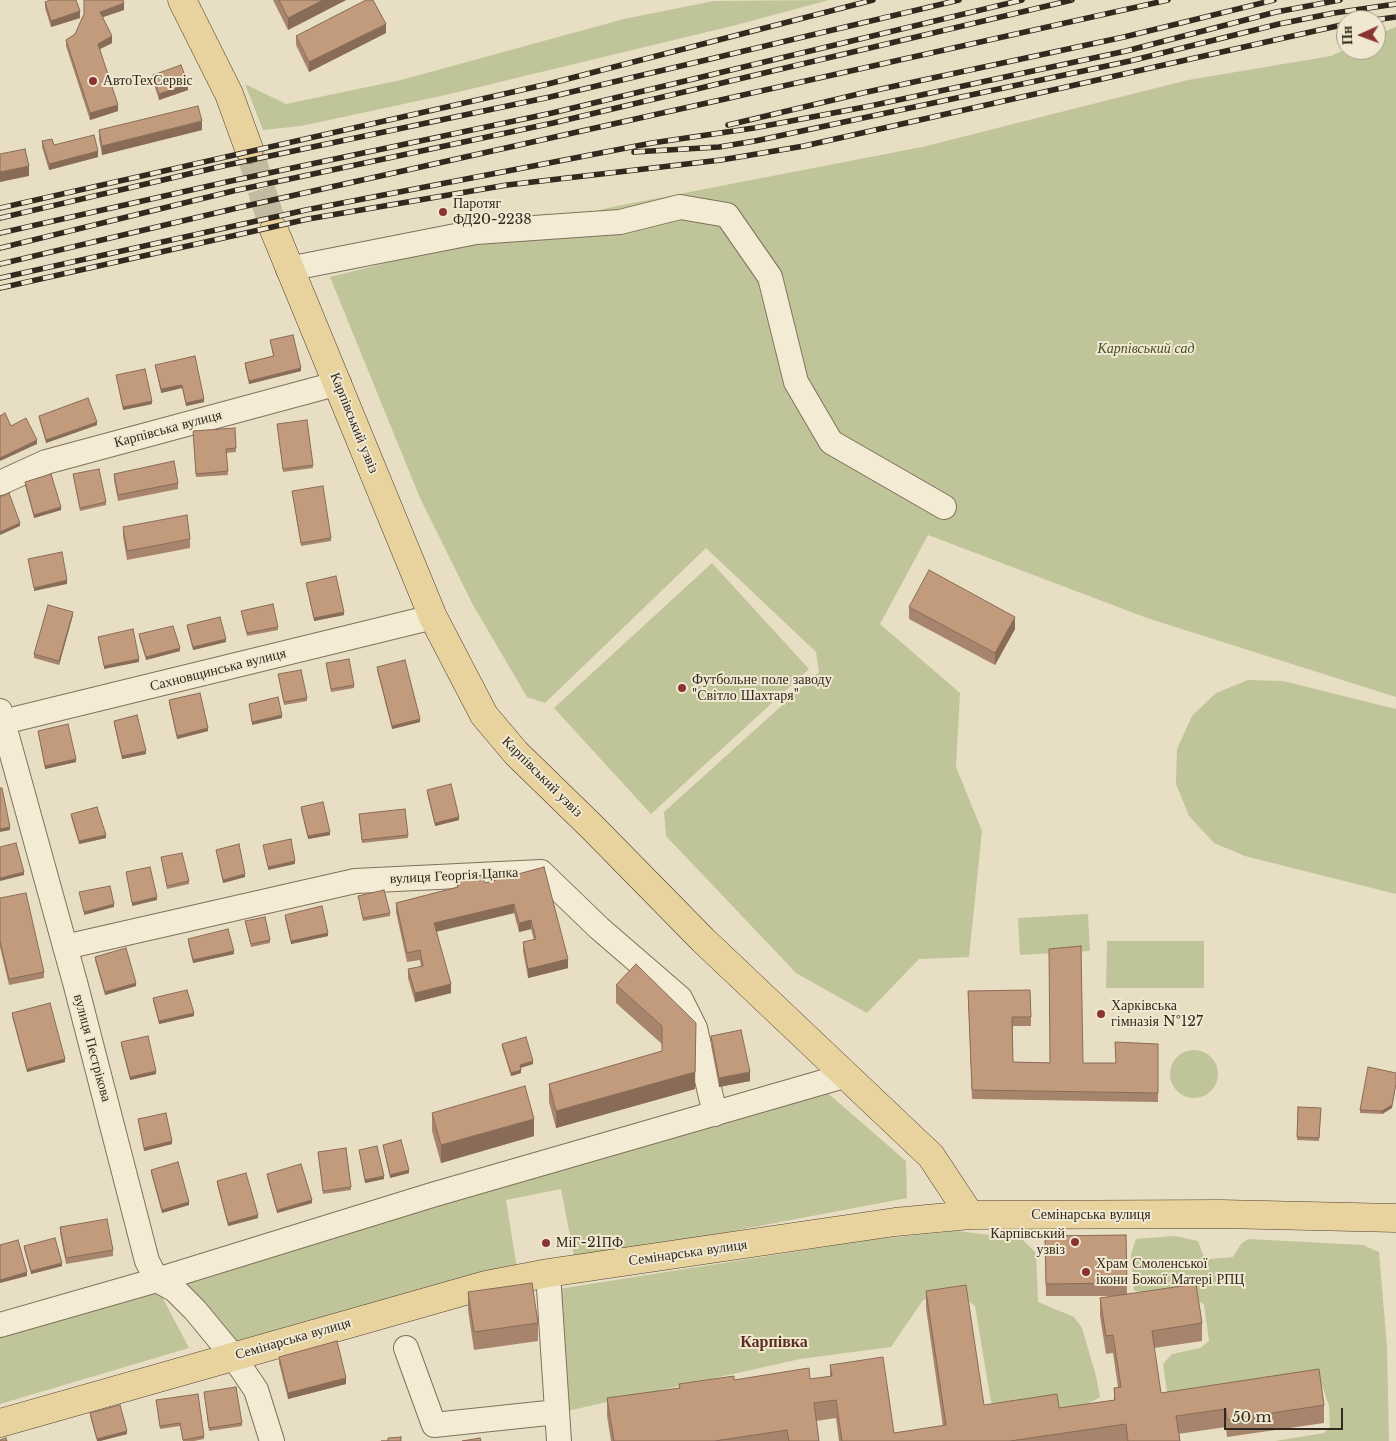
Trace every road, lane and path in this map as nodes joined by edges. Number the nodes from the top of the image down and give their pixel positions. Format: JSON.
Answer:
{"nodes":[{"id":1,"x":182,"y":0,"type":"edge"},
{"id":2,"x":249,"y":149,"type":"tunnel mouth"},
{"id":3,"x":274,"y":230,"type":"tunnel mouth"},
{"id":4,"x":288,"y":269,"type":"junction"},
{"id":5,"x":338,"y":383,"type":"junction"},
{"id":6,"x":0,"y":483,"type":"edge"},
{"id":7,"x":944,"y":507,"type":"dead end"},
{"id":8,"x":432,"y":617,"type":"junction"},
{"id":9,"x":2,"y":717,"type":"edge"},
{"id":10,"x":65,"y":947,"type":"junction"},
{"id":11,"x":844,"y":1076,"type":"junction"},
{"id":12,"x":715,"y":1114,"type":"junction"},
{"id":13,"x":970,"y":1214,"type":"junction"},
{"id":14,"x":1396,"y":1218,"type":"edge"},
{"id":15,"x":548,"y":1274,"type":"junction"},
{"id":16,"x":157,"y":1280,"type":"junction"},
{"id":17,"x":0,"y":1325,"type":"edge"},
{"id":18,"x":406,"y":1348,"type":"dead end"},
{"id":19,"x":233,"y":1356,"type":"junction"},
{"id":20,"x":557,"y":1412,"type":"junction"},
{"id":21,"x":0,"y":1423,"type":"edge"},
{"id":22,"x":435,"y":1433,"type":"edge"},
{"id":23,"x":272,"y":1441,"type":"edge"},
{"id":24,"x":559,"y":1441,"type":"edge"}],
"edges":[{"from":1,"to":2,"type":"main road"},
{"from":3,"to":4,"type":"main road","name":"Карпівський узвіз"},
{"from":4,"to":5,"type":"main road","name":"Карпівський узвіз"},
{"from":4,"to":7,"type":"street"},
{"from":5,"to":6,"type":"street","name":"Карпівська вулиця"},
{"from":5,"to":8,"type":"main road","name":"Карпівський узвіз"},
{"from":8,"to":9,"type":"street","name":"Сахновщинська вулиця"},
{"from":8,"to":11,"type":"main road","name":"Карпівський узвіз"},
{"from":9,"to":10,"type":"street","name":"вулиця Пестрікова"},
{"from":10,"to":12,"type":"street","name":"вулиця Георгія Цапка"},
{"from":10,"to":16,"type":"street","name":"вулиця Пестрікова"},
{"from":11,"to":12,"type":"street"},
{"from":11,"to":13,"type":"main road","name":"Карпівський узвіз"},
{"from":12,"to":16,"type":"street"},
{"from":13,"to":14,"type":"main road","name":"Семінарська вулиця"},
{"from":13,"to":15,"type":"main road","name":"Семінарська вулиця"},
{"from":15,"to":19,"type":"main road","name":"Семінарська вулиця"},
{"from":15,"to":20,"type":"street"},
{"from":16,"to":17,"type":"street"},
{"from":16,"to":19,"type":"street"},
{"from":18,"to":22,"type":"street"},
{"from":19,"to":21,"type":"main road","name":"Семінарська вулиця"},
{"from":19,"to":23,"type":"street"},
{"from":20,"to":22,"type":"street"},
{"from":20,"to":24,"type":"street"}]}
